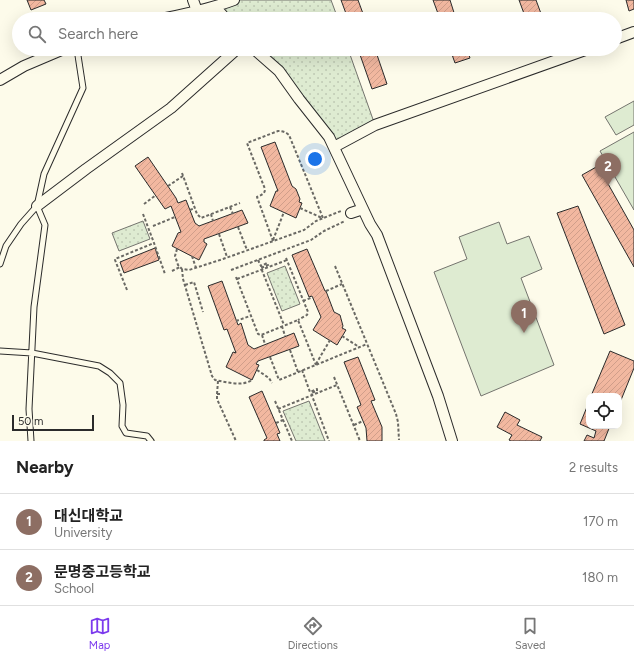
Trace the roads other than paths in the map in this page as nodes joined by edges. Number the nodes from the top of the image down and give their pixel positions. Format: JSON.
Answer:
{"nodes":[{"id":1,"x":193,"y":0,"type":"edge"},
{"id":2,"x":234,"y":0,"type":"edge"},
{"id":3,"x":215,"y":7,"type":"junction"},
{"id":4,"x":197,"y":11,"type":"junction"},
{"id":5,"x":192,"y":12,"type":"edge"},
{"id":6,"x":220,"y":12,"type":"edge"},
{"id":7,"x":634,"y":32,"type":"edge"},
{"id":8,"x":622,"y":36,"type":"edge"},
{"id":9,"x":48,"y":56,"type":"edge"},
{"id":10,"x":78,"y":56,"type":"edge"},
{"id":11,"x":229,"y":56,"type":"edge"},
{"id":12,"x":262,"y":56,"type":"edge"},
{"id":13,"x":568,"y":56,"type":"edge"},
{"id":14,"x":0,"y":80,"type":"edge"},
{"id":15,"x":334,"y":147,"type":"junction"},
{"id":16,"x":37,"y":206,"type":"junction"},
{"id":17,"x":363,"y":208,"type":"junction"},
{"id":18,"x":347,"y":215,"type":"road end"},
{"id":19,"x":0,"y":264,"type":"edge"},
{"id":20,"x":0,"y":350,"type":"edge"},
{"id":21,"x":32,"y":353,"type":"junction"},
{"id":22,"x":31,"y":441,"type":"edge"},
{"id":23,"x":151,"y":441,"type":"edge"},
{"id":24,"x":452,"y":441,"type":"edge"}],
"edges":[{"from":1,"to":4,"type":"street"},
{"from":2,"to":3,"type":"street"},
{"from":3,"to":4,"type":"street"},
{"from":3,"to":6,"type":"street"},
{"from":4,"to":5,"type":"street"},
{"from":7,"to":8,"type":"street"},
{"from":9,"to":14,"type":"street"},
{"from":10,"to":16,"type":"lane"},
{"from":11,"to":16,"type":"street"},
{"from":12,"to":15,"type":"street"},
{"from":13,"to":15,"type":"street"},
{"from":15,"to":17,"type":"street"},
{"from":16,"to":19,"type":"lane"},
{"from":16,"to":21,"type":"lane"},
{"from":17,"to":18,"type":"street"},
{"from":17,"to":24,"type":"street"},
{"from":20,"to":21,"type":"lane"},
{"from":21,"to":22,"type":"lane"},
{"from":21,"to":23,"type":"lane"}]}
